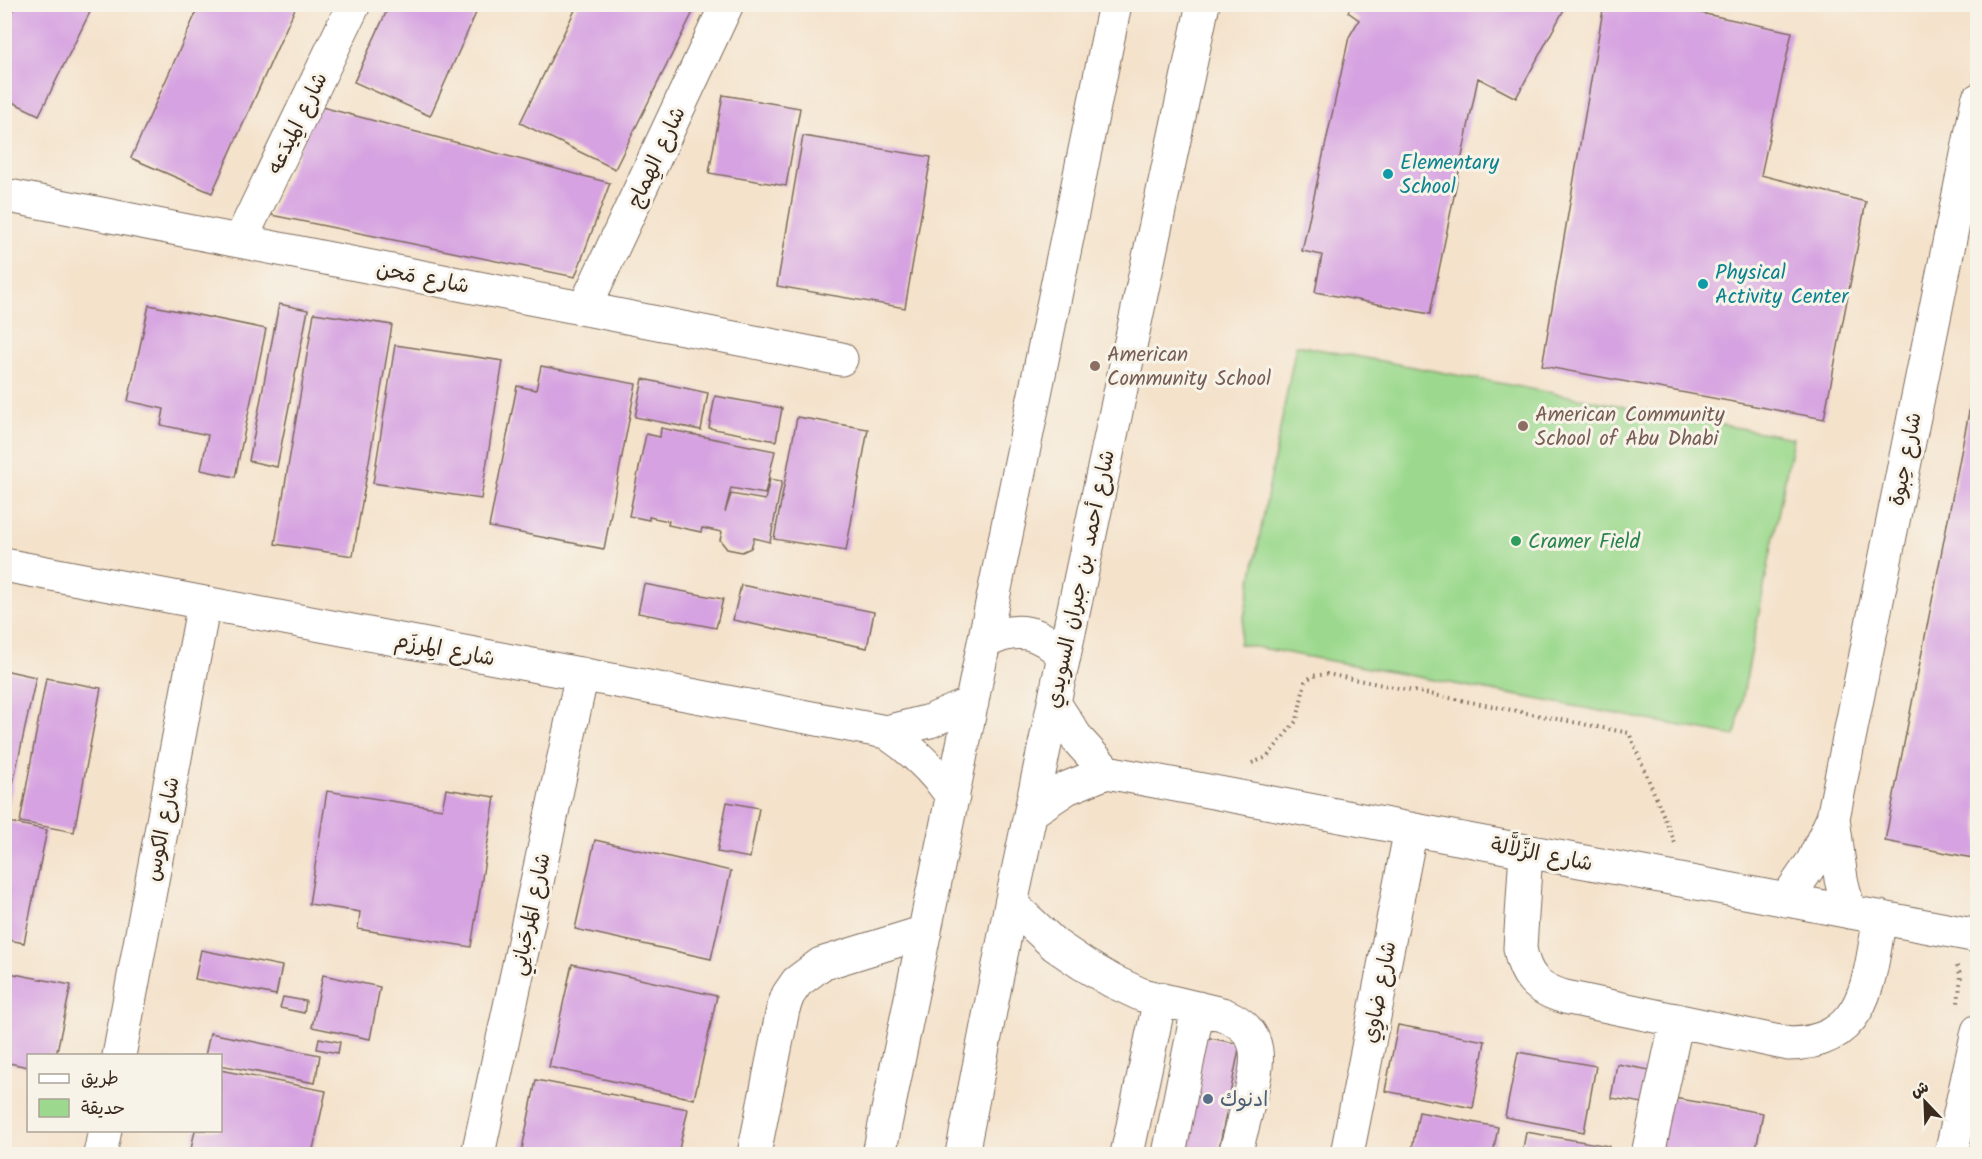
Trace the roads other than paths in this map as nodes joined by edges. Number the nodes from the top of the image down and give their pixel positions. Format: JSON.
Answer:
{"nodes":[{"id":1,"x":354,"y":4,"type":"edge"},
{"id":2,"x":727,"y":4,"type":"edge"},
{"id":3,"x":1115,"y":4,"type":"edge"},
{"id":4,"x":1203,"y":4,"type":"edge"},
{"id":5,"x":1977,"y":100,"type":"edge"},
{"id":6,"x":4,"y":195,"type":"edge"},
{"id":7,"x":240,"y":241,"type":"junction"},
{"id":8,"x":584,"y":309,"type":"junction"},
{"id":9,"x":841,"y":359,"type":"dead end"},
{"id":10,"x":4,"y":565,"type":"edge"},
{"id":11,"x":204,"y":603,"type":"junction"},
{"id":12,"x":984,"y":643,"type":"junction"},
{"id":13,"x":1064,"y":657,"type":"junction"},
{"id":14,"x":582,"y":674,"type":"junction"},
{"id":15,"x":1054,"y":703,"type":"junction"},
{"id":16,"x":972,"y":704,"type":"junction"},
{"id":17,"x":886,"y":732,"type":"junction"},
{"id":18,"x":1107,"y":772,"type":"junction"},
{"id":19,"x":953,"y":797,"type":"junction"},
{"id":20,"x":1031,"y":812,"type":"junction"},
{"id":21,"x":1833,"y":818,"type":"junction"},
{"id":22,"x":1411,"y":829,"type":"junction"},
{"id":23,"x":1526,"y":851,"type":"junction"},
{"id":24,"x":1786,"y":900,"type":"junction"},
{"id":25,"x":1011,"y":904,"type":"junction"},
{"id":26,"x":1864,"y":914,"type":"junction"},
{"id":27,"x":925,"y":932,"type":"junction"},
{"id":28,"x":1977,"y":936,"type":"edge"},
{"id":29,"x":1160,"y":999,"type":"junction"},
{"id":30,"x":1198,"y":1008,"type":"junction"},
{"id":31,"x":1967,"y":1019,"type":"edge"},
{"id":32,"x":1677,"y":1020,"type":"junction"},
{"id":33,"x":119,"y":1054,"type":"edge"},
{"id":34,"x":1972,"y":1079,"type":"edge"},
{"id":35,"x":105,"y":1132,"type":"edge"},
{"id":36,"x":100,"y":1155,"type":"edge"},
{"id":37,"x":478,"y":1155,"type":"edge"},
{"id":38,"x":754,"y":1155,"type":"edge"},
{"id":39,"x":879,"y":1155,"type":"edge"},
{"id":40,"x":962,"y":1155,"type":"edge"},
{"id":41,"x":1127,"y":1155,"type":"edge"},
{"id":42,"x":1169,"y":1155,"type":"edge"},
{"id":43,"x":1235,"y":1155,"type":"edge"},
{"id":44,"x":1347,"y":1155,"type":"edge"},
{"id":45,"x":1648,"y":1155,"type":"edge"},
{"id":46,"x":1951,"y":1155,"type":"edge"}],
"edges":[{"from":1,"to":7,"type":"street","name":"شارع المِيدَعه"},
{"from":2,"to":8,"type":"street","name":"شارع الهِماج"},
{"from":3,"to":12,"type":"street"},
{"from":4,"to":13,"type":"street","name":"شارع أحمد بن جبران السويدي"},
{"from":5,"to":21,"type":"street","name":"شارع حِبوة"},
{"from":6,"to":7,"type":"street","name":"شارع مَحن"},
{"from":7,"to":8,"type":"street","name":"شارع مَحن"},
{"from":8,"to":9,"type":"street","name":"شارع مَحن"},
{"from":10,"to":11,"type":"street","name":"شارع المِرزَم"},
{"from":11,"to":14,"type":"street","name":"شارع المِرزَم"},
{"from":11,"to":33,"type":"street","name":"شارع الكوس"},
{"from":12,"to":13,"type":"street"},
{"from":12,"to":16,"type":"street"},
{"from":13,"to":15,"type":"street","name":"شارع أحمد بن جبران السويدي"},
{"from":14,"to":17,"type":"street","name":"شارع المِرزَم"},
{"from":14,"to":37,"type":"street","name":"شارع المَرحَبانِي"},
{"from":15,"to":18,"type":"street"},
{"from":15,"to":20,"type":"street","name":"شارع أحمد بن جبران السويدي"},
{"from":16,"to":17,"type":"street","name":"شارع المِرزَم"},
{"from":16,"to":19,"type":"street"},
{"from":17,"to":19,"type":"street","name":"شارع المِرزَم"},
{"from":18,"to":20,"type":"street"},
{"from":18,"to":22,"type":"street","name":"شارع الزَّلاَّلة"},
{"from":19,"to":27,"type":"street"},
{"from":20,"to":25,"type":"street","name":"شارع أحمد بن جبران السويدي"},
{"from":21,"to":24,"type":"street","name":"شارع حِبوة"},
{"from":21,"to":26,"type":"street","name":"شارع حِبوة"},
{"from":22,"to":23,"type":"street","name":"شارع الزَّلاَّلة"},
{"from":22,"to":44,"type":"street","name":"شارع ضاوِي"},
{"from":23,"to":24,"type":"street","name":"شارع الزَّلاَّلة"},
{"from":23,"to":32,"type":"street"},
{"from":24,"to":26,"type":"street","name":"شارع الزَّلاَّلة"},
{"from":25,"to":29,"type":"street"},
{"from":25,"to":40,"type":"street","name":"شارع أحمد بن جبران السويدي"},
{"from":26,"to":28,"type":"street","name":"شارع الزَّلاَّلة"},
{"from":26,"to":32,"type":"street"},
{"from":27,"to":38,"type":"street"},
{"from":27,"to":39,"type":"street"},
{"from":29,"to":30,"type":"street"},
{"from":29,"to":41,"type":"street"},
{"from":30,"to":42,"type":"street"},
{"from":30,"to":43,"type":"street"},
{"from":31,"to":34,"type":"street"},
{"from":32,"to":45,"type":"street"},
{"from":34,"to":46,"type":"street"},
{"from":35,"to":36,"type":"street"}]}
